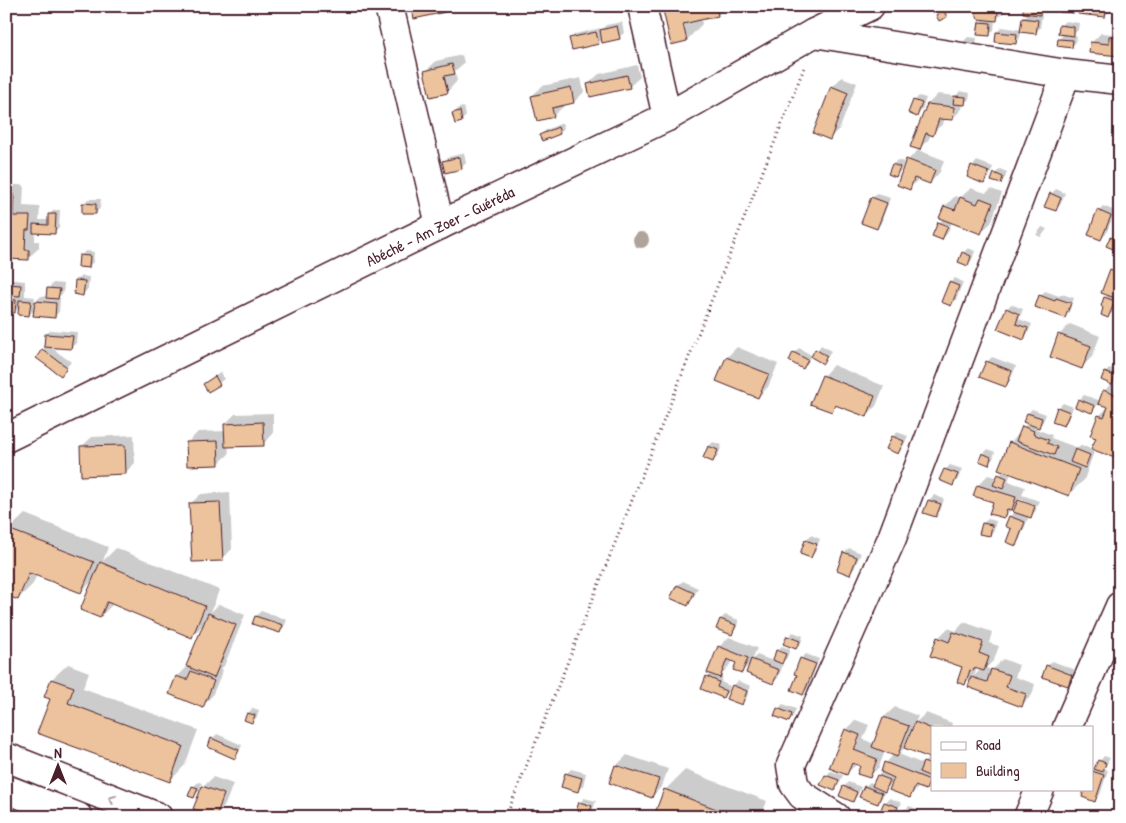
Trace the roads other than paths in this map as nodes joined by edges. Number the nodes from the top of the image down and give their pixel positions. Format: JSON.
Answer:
{"nodes":[{"id":1,"x":389,"y":6,"type":"edge"},
{"id":2,"x":642,"y":6,"type":"edge"},
{"id":3,"x":870,"y":6,"type":"edge"},
{"id":4,"x":814,"y":34,"type":"junction"},
{"id":5,"x":1066,"y":74,"type":"junction"},
{"id":6,"x":1120,"y":80,"type":"edge"},
{"id":7,"x":667,"y":117,"type":"junction"},
{"id":8,"x":440,"y":225,"type":"junction"},
{"id":9,"x":6,"y":438,"type":"edge"},
{"id":10,"x":1120,"y":606,"type":"edge"},
{"id":11,"x":1067,"y":726,"type":"edge"},
{"id":12,"x":12,"y":759,"type":"edge"},
{"id":13,"x":6,"y":789,"type":"edge"},
{"id":14,"x":1040,"y":790,"type":"edge"},
{"id":15,"x":78,"y":817,"type":"edge"},
{"id":16,"x":158,"y":817,"type":"edge"},
{"id":17,"x":836,"y":817,"type":"edge"},
{"id":18,"x":1028,"y":817,"type":"edge"}],
"edges":[{"from":1,"to":8,"type":"main road"},
{"from":2,"to":7,"type":"main road"},
{"from":3,"to":4,"type":"main road","name":"Abéché - Am Zoer - Guéréda"},
{"from":4,"to":5,"type":"main road"},
{"from":4,"to":7,"type":"main road","name":"Abéché - Am Zoer - Guéréda"},
{"from":5,"to":6,"type":"main road"},
{"from":5,"to":17,"type":"main road"},
{"from":7,"to":8,"type":"main road","name":"Abéché - Am Zoer - Guéréda"},
{"from":8,"to":9,"type":"main road","name":"Abéché - Am Zoer - Guéréda"},
{"from":10,"to":11,"type":"main road"},
{"from":12,"to":13,"type":"main road"},
{"from":16,"to":12,"type":"main road","one_way":true},
{"from":13,"to":15,"type":"main road"},
{"from":14,"to":18,"type":"main road"}]}
